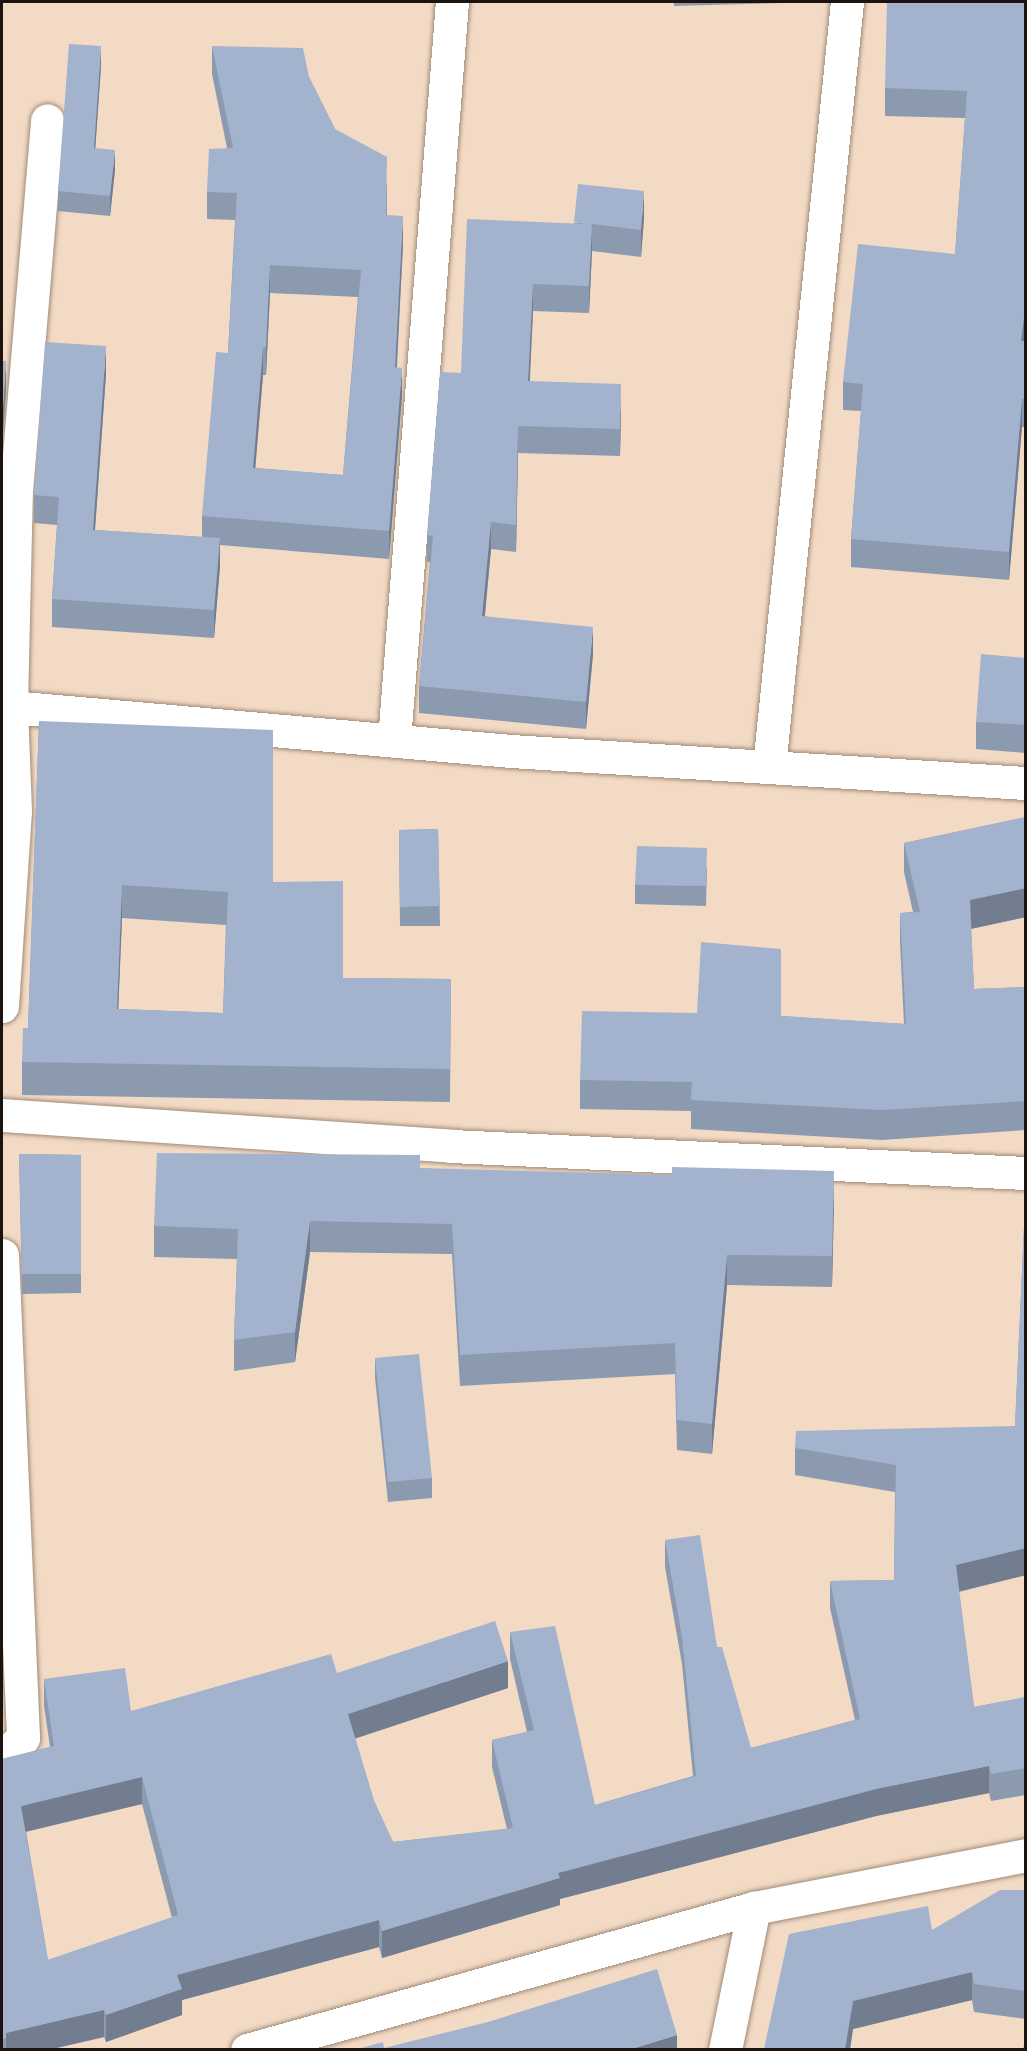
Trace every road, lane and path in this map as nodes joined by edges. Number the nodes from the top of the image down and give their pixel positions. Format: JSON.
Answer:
{"nodes":[{"id":1,"x":452,"y":2,"type":"edge"},
{"id":2,"x":847,"y":2,"type":"edge"},
{"id":3,"x":48,"y":120,"type":"dead end"},
{"id":4,"x":9,"y":614,"type":"edge"},
{"id":5,"x":11,"y":707,"type":"junction"},
{"id":6,"x":394,"y":740,"type":"junction"},
{"id":7,"x":769,"y":767,"type":"junction"},
{"id":8,"x":1026,"y":783,"type":"edge"},
{"id":9,"x":2,"y":1006,"type":"edge"},
{"id":10,"x":2,"y":1115,"type":"edge"},
{"id":11,"x":1026,"y":1173,"type":"edge"},
{"id":12,"x":2,"y":1255,"type":"edge"},
{"id":13,"x":6,"y":1422,"type":"edge"},
{"id":14,"x":2,"y":1756,"type":"edge"},
{"id":15,"x":1026,"y":1855,"type":"edge"},
{"id":16,"x":754,"y":1908,"type":"junction"},
{"id":17,"x":247,"y":2049,"type":"edge"},
{"id":18,"x":725,"y":2049,"type":"edge"}],
"edges":[{"from":1,"to":6,"type":"street"},
{"from":2,"to":7,"type":"street"},
{"from":3,"to":4,"type":"street"},
{"from":4,"to":5,"type":"street"},
{"from":5,"to":6,"type":"street"},
{"from":5,"to":9,"type":"street"},
{"from":6,"to":7,"type":"street"},
{"from":7,"to":8,"type":"street"},
{"from":10,"to":11,"type":"street"},
{"from":12,"to":13,"type":"street"},
{"from":13,"to":14,"type":"street"},
{"from":15,"to":16,"type":"street"},
{"from":16,"to":17,"type":"street"},
{"from":16,"to":18,"type":"street"}]}
